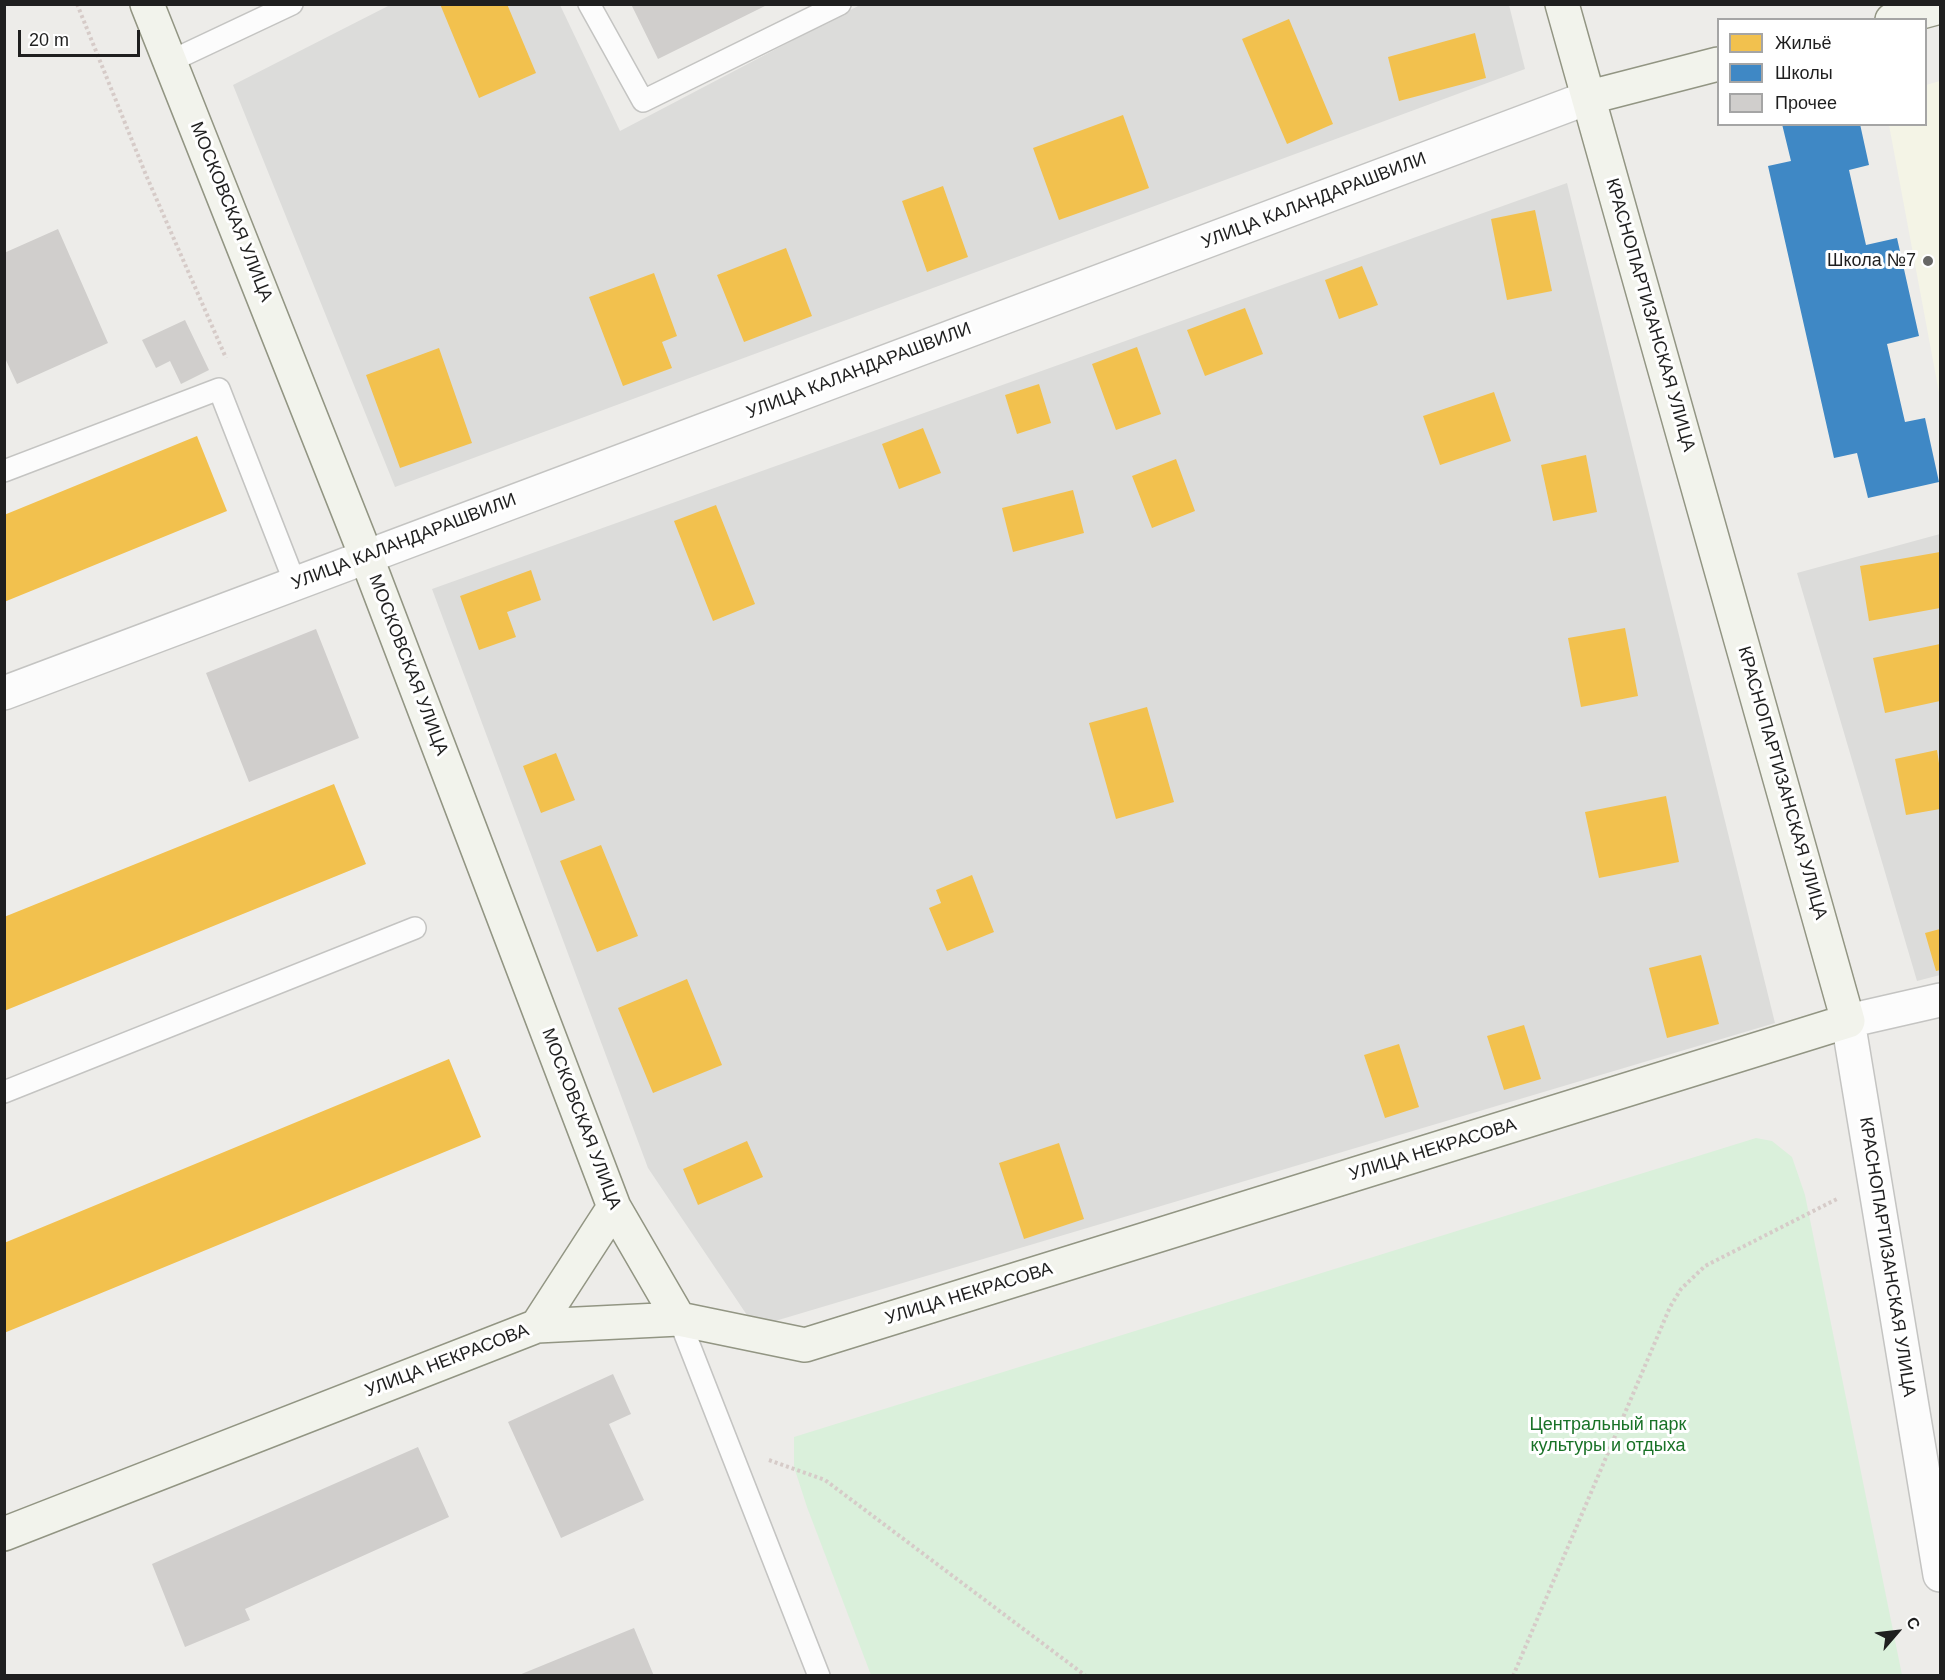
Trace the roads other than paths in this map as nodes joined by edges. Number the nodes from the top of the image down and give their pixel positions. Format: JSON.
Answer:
{"nodes":[{"id":1,"x":147,"y":4,"type":"edge"},
{"id":2,"x":292,"y":4,"type":"edge"},
{"id":3,"x":589,"y":4,"type":"edge"},
{"id":4,"x":840,"y":4,"type":"edge"},
{"id":5,"x":1562,"y":4,"type":"edge"},
{"id":6,"x":1941,"y":7,"type":"edge"},
{"id":7,"x":1900,"y":18,"type":"edge"},
{"id":8,"x":171,"y":61,"type":"junction"},
{"id":9,"x":1717,"y":65,"type":"edge"},
{"id":10,"x":1590,"y":98,"type":"junction"},
{"id":11,"x":4,"y":471,"type":"edge"},
{"id":12,"x":366,"y":556,"type":"junction"},
{"id":13,"x":295,"y":583,"type":"junction"},
{"id":14,"x":4,"y":693,"type":"edge"},
{"id":15,"x":415,"y":928,"type":"dead end"},
{"id":16,"x":1941,"y":1000,"type":"edge"},
{"id":17,"x":1848,"y":1021,"type":"junction"},
{"id":18,"x":4,"y":1092,"type":"edge"},
{"id":19,"x":614,"y":1207,"type":"junction"},
{"id":20,"x":679,"y":1319,"type":"junction"},
{"id":21,"x":537,"y":1326,"type":"junction"},
{"id":22,"x":4,"y":1534,"type":"edge"},
{"id":23,"x":1941,"y":1575,"type":"edge"},
{"id":24,"x":819,"y":1676,"type":"edge"}],
"edges":[{"from":1,"to":8,"type":"main road","name":"МОСКОВСКАЯ УЛИЦА"},
{"from":2,"to":8,"type":"lane"},
{"from":3,"to":4,"type":"lane"},
{"from":5,"to":10,"type":"main road","name":"КРАСНОПАРТИЗАНСКАЯ УЛИЦА"},
{"from":6,"to":7,"type":"main road"},
{"from":8,"to":12,"type":"main road","name":"МОСКОВСКАЯ УЛИЦА"},
{"from":9,"to":10,"type":"main road","name":"УЛИЦА КАЛАНДАРАШВИЛИ"},
{"from":10,"to":12,"type":"street","name":"УЛИЦА КАЛАНДАРАШВИЛИ"},
{"from":10,"to":17,"type":"main road","name":"КРАСНОПАРТИЗАНСКАЯ УЛИЦА"},
{"from":11,"to":13,"type":"lane"},
{"from":12,"to":13,"type":"street","name":"УЛИЦА КАЛАНДАРАШВИЛИ"},
{"from":12,"to":19,"type":"main road","name":"МОСКОВСКАЯ УЛИЦА"},
{"from":13,"to":14,"type":"street","name":"УЛИЦА КАЛАНДАРАШВИЛИ"},
{"from":15,"to":18,"type":"lane"},
{"from":16,"to":17,"type":"street","name":"УЛИЦА НЕКРАСОВА"},
{"from":17,"to":20,"type":"main road","name":"УЛИЦА НЕКРАСОВА"},
{"from":17,"to":23,"type":"street","name":"КРАСНОПАРТИЗАНСКАЯ УЛИЦА"},
{"from":19,"to":20,"type":"main road","name":"МОСКОВСКАЯ УЛИЦА"},
{"from":19,"to":21,"type":"main road"},
{"from":20,"to":21,"type":"main road","name":"УЛИЦА НЕКРАСОВА"},
{"from":20,"to":24,"type":"lane"},
{"from":21,"to":22,"type":"main road","name":"УЛИЦА НЕКРАСОВА"}]}
